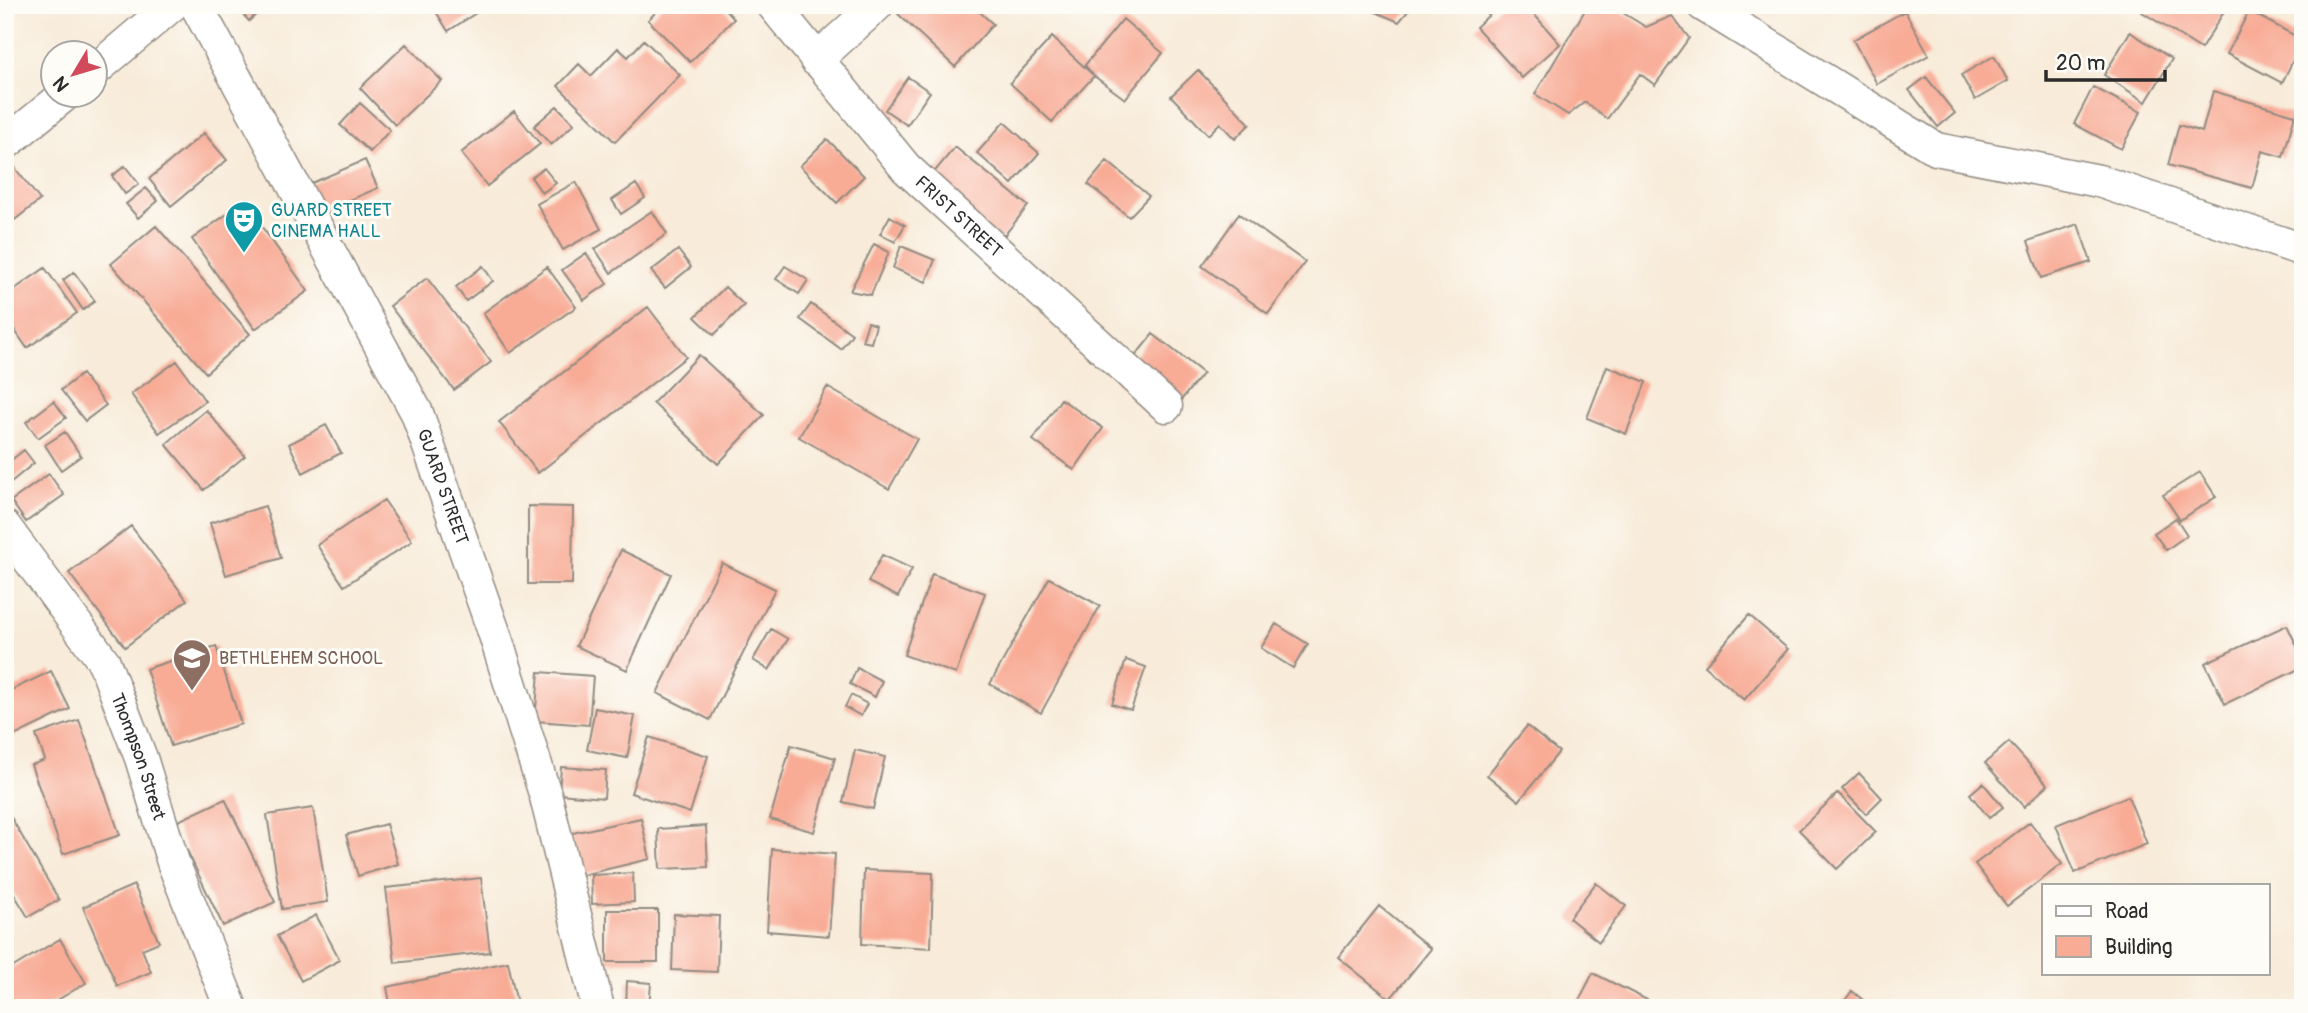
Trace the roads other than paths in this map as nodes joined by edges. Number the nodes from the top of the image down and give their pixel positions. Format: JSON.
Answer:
{"nodes":[{"id":1,"x":172,"y":5,"type":"edge"},
{"id":2,"x":195,"y":5,"type":"edge"},
{"id":3,"x":773,"y":5,"type":"edge"},
{"id":4,"x":877,"y":5,"type":"edge"},
{"id":5,"x":1703,"y":5,"type":"edge"},
{"id":6,"x":108,"y":59,"type":"edge"},
{"id":7,"x":817,"y":60,"type":"junction"},
{"id":8,"x":49,"y":108,"type":"edge"},
{"id":9,"x":5,"y":144,"type":"edge"},
{"id":10,"x":2303,"y":250,"type":"edge"},
{"id":11,"x":1166,"y":406,"type":"dead end"},
{"id":12,"x":5,"y":527,"type":"edge"},
{"id":13,"x":231,"y":1008,"type":"edge"},
{"id":14,"x":598,"y":1008,"type":"edge"}],
"edges":[{"from":1,"to":6,"type":"street"},
{"from":2,"to":14,"type":"street","name":"GUARD STREET"},
{"from":3,"to":7,"type":"street","name":"FRIST STREET"},
{"from":4,"to":7,"type":"street"},
{"from":5,"to":10,"type":"street"},
{"from":7,"to":11,"type":"street","name":"FRIST STREET"},
{"from":8,"to":9,"type":"street"},
{"from":12,"to":13,"type":"street","name":"Thompson Street"}]}
